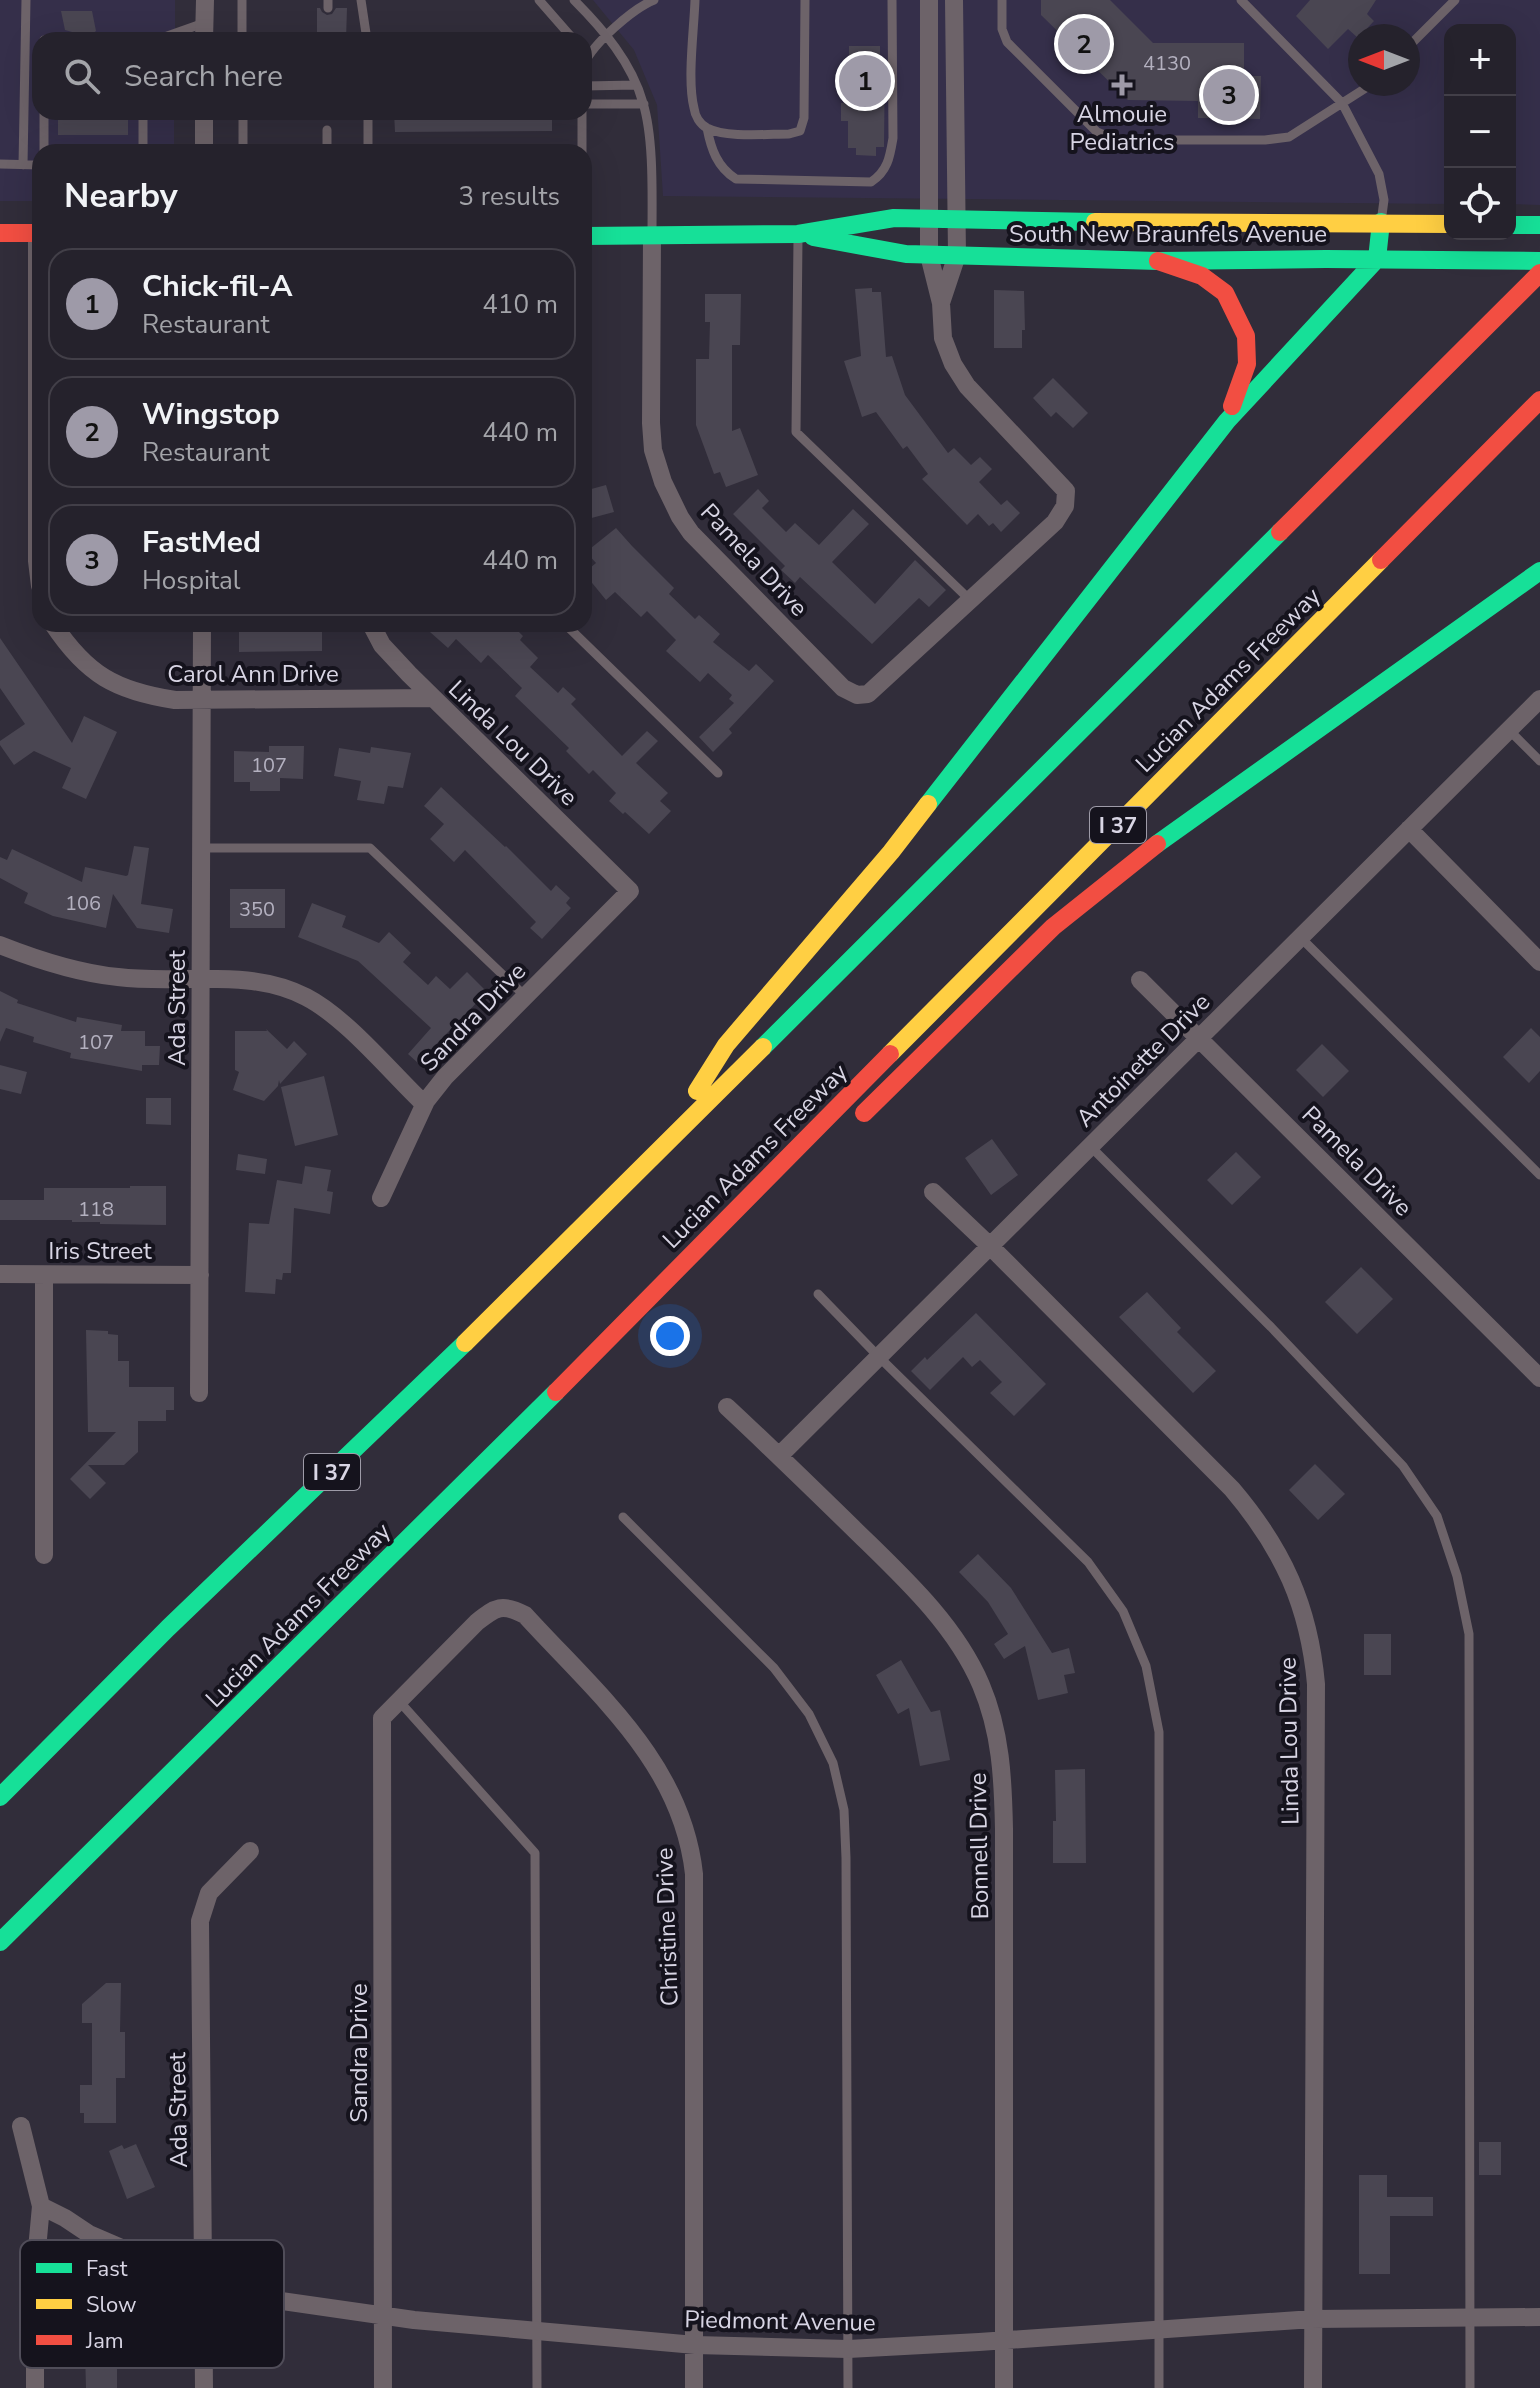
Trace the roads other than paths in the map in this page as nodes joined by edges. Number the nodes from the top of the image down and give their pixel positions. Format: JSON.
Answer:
{"nodes":[{"id":1,"x":26,"y":0,"type":"edge"},
{"id":2,"x":205,"y":0,"type":"edge"},
{"id":3,"x":242,"y":0,"type":"edge"},
{"id":4,"x":361,"y":0,"type":"edge"},
{"id":5,"x":539,"y":0,"type":"edge"},
{"id":6,"x":574,"y":0,"type":"edge"},
{"id":7,"x":654,"y":0,"type":"edge"},
{"id":8,"x":695,"y":0,"type":"edge"},
{"id":9,"x":805,"y":0,"type":"edge"},
{"id":10,"x":892,"y":0,"type":"edge"},
{"id":11,"x":929,"y":0,"type":"edge"},
{"id":12,"x":954,"y":0,"type":"edge"},
{"id":13,"x":1002,"y":0,"type":"edge"},
{"id":14,"x":1241,"y":0,"type":"edge"},
{"id":15,"x":1455,"y":0,"type":"edge"},
{"id":16,"x":204,"y":31,"type":"edge"},
{"id":17,"x":242,"y":32,"type":"edge"},
{"id":18,"x":366,"y":32,"type":"edge"},
{"id":19,"x":567,"y":32,"type":"edge"},
{"id":20,"x":1420,"y":35,"type":"edge"},
{"id":21,"x":606,"y":37,"type":"junction"},
{"id":22,"x":592,"y":51,"type":"edge"},
{"id":23,"x":636,"y":85,"type":"junction"},
{"id":24,"x":592,"y":86,"type":"edge"},
{"id":25,"x":1353,"y":96,"type":"edge"},
{"id":26,"x":1342,"y":103,"type":"junction"},
{"id":27,"x":592,"y":104,"type":"edge"},
{"id":28,"x":644,"y":104,"type":"junction"},
{"id":29,"x":44,"y":120,"type":"edge"},
{"id":30,"x":143,"y":120,"type":"edge"},
{"id":31,"x":204,"y":120,"type":"edge"},
{"id":32,"x":243,"y":120,"type":"edge"},
{"id":33,"x":368,"y":120,"type":"edge"},
{"id":34,"x":582,"y":120,"type":"edge"},
{"id":35,"x":707,"y":128,"type":"junction"},
{"id":36,"x":327,"y":130,"type":"dead end"},
{"id":37,"x":44,"y":144,"type":"edge"},
{"id":38,"x":143,"y":144,"type":"edge"},
{"id":39,"x":204,"y":144,"type":"edge"},
{"id":40,"x":243,"y":144,"type":"edge"},
{"id":41,"x":327,"y":144,"type":"edge"},
{"id":42,"x":368,"y":144,"type":"edge"},
{"id":43,"x":582,"y":144,"type":"edge"},
{"id":44,"x":0,"y":164,"type":"edge"},
{"id":45,"x":23,"y":165,"type":"junction"},
{"id":46,"x":32,"y":165,"type":"edge"},
{"id":47,"x":929,"y":219,"type":"junction"},
{"id":48,"x":956,"y":220,"type":"junction"},
{"id":49,"x":1381,"y":222,"type":"junction"},
{"id":50,"x":1444,"y":224,"type":"edge"},
{"id":51,"x":1516,"y":225,"type":"edge"},
{"id":52,"x":1540,"y":225,"type":"edge"},
{"id":53,"x":32,"y":232,"type":"edge"},
{"id":54,"x":0,"y":233,"type":"edge"},
{"id":55,"x":798,"y":234,"type":"junction"},
{"id":56,"x":592,"y":236,"type":"edge"},
{"id":57,"x":652,"y":237,"type":"junction"},
{"id":58,"x":1540,"y":253,"type":"edge"},
{"id":59,"x":929,"y":255,"type":"junction"},
{"id":60,"x":957,"y":255,"type":"junction"},
{"id":61,"x":1377,"y":259,"type":"junction"},
{"id":62,"x":1158,"y":261,"type":"junction"},
{"id":63,"x":1540,"y":261,"type":"edge"},
{"id":64,"x":1540,"y":273,"type":"edge"},
{"id":65,"x":941,"y":303,"type":"junction"},
{"id":66,"x":1415,"y":397,"type":"junction"},
{"id":67,"x":1540,"y":400,"type":"edge"},
{"id":68,"x":1227,"y":421,"type":"junction"},
{"id":69,"x":1540,"y":571,"type":"edge"},
{"id":70,"x":970,"y":600,"type":"junction"},
{"id":71,"x":59,"y":632,"type":"edge"},
{"id":72,"x":202,"y":632,"type":"edge"},
{"id":73,"x":375,"y":632,"type":"edge"},
{"id":74,"x":573,"y":632,"type":"edge"},
{"id":75,"x":433,"y":698,"type":"junction"},
{"id":76,"x":1540,"y":699,"type":"edge"},
{"id":77,"x":202,"y":700,"type":"junction"},
{"id":78,"x":1509,"y":730,"type":"junction"},
{"id":79,"x":1540,"y":761,"type":"edge"},
{"id":80,"x":718,"y":773,"type":"dead end"},
{"id":81,"x":1409,"y":829,"type":"junction"},
{"id":82,"x":201,"y":848,"type":"junction"},
{"id":83,"x":630,"y":891,"type":"joint"},
{"id":84,"x":1300,"y":937,"type":"junction"},
{"id":85,"x":0,"y":945,"type":"edge"},
{"id":86,"x":1540,"y":962,"type":"edge"},
{"id":87,"x":201,"y":978,"type":"junction"},
{"id":88,"x":1140,"y":980,"type":"dead end"},
{"id":89,"x":526,"y":997,"type":"junction"},
{"id":90,"x":1199,"y":1037,"type":"junction"},
{"id":91,"x":426,"y":1101,"type":"junction"},
{"id":92,"x":852,"y":1125,"type":"dead end"},
{"id":93,"x":662,"y":1146,"type":"junction"},
{"id":94,"x":1090,"y":1146,"type":"junction"},
{"id":95,"x":806,"y":1165,"type":"dead end"},
{"id":96,"x":1540,"y":1175,"type":"edge"},
{"id":97,"x":933,"y":1192,"type":"dead end"},
{"id":98,"x":381,"y":1198,"type":"dead end"},
{"id":99,"x":990,"y":1246,"type":"junction"},
{"id":100,"x":696,"y":1249,"type":"junction"},
{"id":101,"x":0,"y":1274,"type":"edge"},
{"id":102,"x":44,"y":1275,"type":"junction"},
{"id":103,"x":200,"y":1275,"type":"junction"},
{"id":104,"x":818,"y":1294,"type":"dead end"},
{"id":105,"x":879,"y":1357,"type":"junction"},
{"id":106,"x":1540,"y":1378,"type":"edge"},
{"id":107,"x":199,"y":1393,"type":"dead end"},
{"id":108,"x":727,"y":1407,"type":"dead end"},
{"id":109,"x":779,"y":1456,"type":"junction"},
{"id":110,"x":623,"y":1517,"type":"dead end"},
{"id":111,"x":44,"y":1555,"type":"dead end"},
{"id":112,"x":399,"y":1701,"type":"junction"},
{"id":113,"x":382,"y":1718,"type":"joint"},
{"id":114,"x":0,"y":1797,"type":"edge"},
{"id":115,"x":250,"y":1851,"type":"dead end"},
{"id":116,"x":73,"y":1872,"type":"junction"},
{"id":117,"x":0,"y":1942,"type":"edge"},
{"id":118,"x":0,"y":1963,"type":"edge"},
{"id":119,"x":21,"y":2126,"type":"dead end"},
{"id":120,"x":41,"y":2206,"type":"junction"},
{"id":121,"x":38,"y":2240,"type":"edge"},
{"id":122,"x":103,"y":2240,"type":"edge"},
{"id":123,"x":203,"y":2240,"type":"edge"},
{"id":124,"x":284,"y":2303,"type":"edge"},
{"id":125,"x":383,"y":2316,"type":"junction"},
{"id":126,"x":1540,"y":2317,"type":"edge"},
{"id":127,"x":1470,"y":2318,"type":"junction"},
{"id":128,"x":1313,"y":2319,"type":"junction"},
{"id":129,"x":1159,"y":2330,"type":"junction"},
{"id":130,"x":537,"y":2332,"type":"junction"},
{"id":131,"x":1004,"y":2340,"type":"junction"},
{"id":132,"x":695,"y":2345,"type":"junction"},
{"id":133,"x":848,"y":2349,"type":"junction"},
{"id":134,"x":204,"y":2368,"type":"edge"},
{"id":135,"x":204,"y":2388,"type":"edge"},
{"id":136,"x":383,"y":2388,"type":"edge"},
{"id":137,"x":537,"y":2388,"type":"edge"},
{"id":138,"x":694,"y":2388,"type":"edge"},
{"id":139,"x":848,"y":2388,"type":"edge"},
{"id":140,"x":1004,"y":2388,"type":"edge"},
{"id":141,"x":1159,"y":2388,"type":"edge"},
{"id":142,"x":1313,"y":2388,"type":"edge"},
{"id":143,"x":1470,"y":2388,"type":"edge"}],
"edges":[{"from":1,"to":45,"type":"lane"},
{"from":2,"to":16,"type":"street"},
{"from":3,"to":17,"type":"lane"},
{"from":4,"to":18,"type":"lane"},
{"from":5,"to":19,"type":"lane"},
{"from":6,"to":21,"type":"lane"},
{"from":7,"to":21,"type":"lane"},
{"from":8,"to":35,"type":"lane"},
{"from":9,"to":35,"type":"lane"},
{"from":10,"to":35,"type":"lane"},
{"from":11,"to":47,"type":"street"},
{"from":12,"to":48,"type":"street"},
{"from":13,"to":26,"type":"lane"},
{"from":14,"to":26,"type":"lane"},
{"from":15,"to":20,"type":"lane"},
{"from":21,"to":22,"type":"lane"},
{"from":21,"to":23,"type":"lane"},
{"from":23,"to":24,"type":"lane"},
{"from":23,"to":28,"type":"lane"},
{"from":25,"to":26,"type":"lane"},
{"from":26,"to":49,"type":"lane"},
{"from":27,"to":28,"type":"lane"},
{"from":28,"to":57,"type":"lane"},
{"from":29,"to":37,"type":"lane"},
{"from":30,"to":38,"type":"lane"},
{"from":31,"to":39,"type":"street"},
{"from":32,"to":40,"type":"lane"},
{"from":33,"to":42,"type":"lane"},
{"from":34,"to":43,"type":"lane"},
{"from":36,"to":41,"type":"lane"},
{"from":44,"to":45,"type":"lane"},
{"from":45,"to":46,"type":"lane"},
{"from":47,"to":48,"type":"main road","name":"South New Braunfels Avenue"},
{"from":47,"to":55,"type":"main road","name":"South New Braunfels Avenue"},
{"from":47,"to":59,"type":"street"},
{"from":48,"to":49,"type":"main road","name":"South New Braunfels Avenue"},
{"from":48,"to":60,"type":"street"},
{"from":49,"to":50,"type":"main road","name":"South New Braunfels Avenue"},
{"from":49,"to":61,"type":"main road"},
{"from":51,"to":52,"type":"main road"},
{"from":53,"to":54,"type":"main road"},
{"from":55,"to":57,"type":"main road","name":"South New Braunfels Avenue"},
{"from":55,"to":59,"type":"main road","name":"South New Braunfels Avenue"},
{"from":55,"to":70,"type":"lane"},
{"from":56,"to":57,"type":"main road","name":"South New Braunfels Avenue"},
{"from":57,"to":70,"type":"street","name":"Pamela Drive"},
{"from":58,"to":66,"type":"main road"},
{"from":59,"to":60,"type":"main road","name":"South New Braunfels Avenue"},
{"from":59,"to":65,"type":"street"},
{"from":60,"to":62,"type":"main road","name":"South New Braunfels Avenue"},
{"from":60,"to":65,"type":"street"},
{"from":61,"to":62,"type":"main road","name":"South New Braunfels Avenue"},
{"from":61,"to":63,"type":"main road","name":"South New Braunfels Avenue"},
{"from":61,"to":68,"type":"main road"},
{"from":62,"to":68,"type":"main road"},
{"from":64,"to":66,"type":"main road","number":"I 37"},
{"from":65,"to":70,"type":"street","name":"Pamela Drive"},
{"from":66,"to":93,"type":"main road","number":"I 37"},
{"from":67,"to":100,"type":"main road","name":"Lucian Adams Freeway","number":"I 37"},
{"from":68,"to":93,"type":"main road"},
{"from":69,"to":92,"type":"main road"},
{"from":71,"to":77,"type":"street","name":"Carol Ann Drive"},
{"from":72,"to":77,"type":"street","name":"Ada Street"},
{"from":73,"to":75,"type":"street","name":"Linda Lou Drive"},
{"from":74,"to":80,"type":"lane"},
{"from":75,"to":77,"type":"street","name":"Carol Ann Drive"},
{"from":75,"to":83,"type":"street","name":"Linda Lou Drive"},
{"from":76,"to":78,"type":"street","name":"Antoinette Drive"},
{"from":77,"to":82,"type":"street","name":"Ada Street"},
{"from":78,"to":79,"type":"lane"},
{"from":78,"to":81,"type":"street","name":"Antoinette Drive"},
{"from":81,"to":84,"type":"street","name":"Antoinette Drive"},
{"from":81,"to":86,"type":"street"},
{"from":82,"to":87,"type":"street","name":"Ada Street"},
{"from":82,"to":89,"type":"lane"},
{"from":83,"to":89,"type":"street","name":"Sandra Drive"},
{"from":84,"to":90,"type":"street","name":"Antoinette Drive"},
{"from":84,"to":96,"type":"lane"},
{"from":85,"to":87,"type":"street"},
{"from":87,"to":91,"type":"street"},
{"from":87,"to":103,"type":"street","name":"Ada Street"},
{"from":88,"to":90,"type":"street","name":"Pamela Drive"},
{"from":89,"to":91,"type":"street","name":"Sandra Drive"},
{"from":90,"to":94,"type":"street","name":"Antoinette Drive"},
{"from":90,"to":106,"type":"street","name":"Pamela Drive"},
{"from":91,"to":98,"type":"street","name":"Sandra Drive"},
{"from":93,"to":114,"type":"main road","number":"I 37"},
{"from":94,"to":99,"type":"street","name":"Antoinette Drive"},
{"from":94,"to":127,"type":"lane"},
{"from":95,"to":100,"type":"main road"},
{"from":97,"to":99,"type":"street","name":"Linda Lou Drive"},
{"from":99,"to":105,"type":"street","name":"Antoinette Drive"},
{"from":99,"to":128,"type":"street","name":"Linda Lou Drive"},
{"from":100,"to":116,"type":"main road","name":"Lucian Adams Freeway","number":"I 37"},
{"from":101,"to":102,"type":"street","name":"Iris Street"},
{"from":102,"to":103,"type":"street","name":"Iris Street"},
{"from":102,"to":111,"type":"street"},
{"from":103,"to":107,"type":"street","name":"Ada Street"},
{"from":104,"to":105,"type":"lane"},
{"from":105,"to":109,"type":"street","name":"Antoinette Drive"},
{"from":105,"to":129,"type":"lane"},
{"from":108,"to":109,"type":"street","name":"Bonnell Drive"},
{"from":109,"to":131,"type":"street","name":"Bonnell Drive"},
{"from":110,"to":133,"type":"lane"},
{"from":112,"to":113,"type":"street","name":"Christine Drive"},
{"from":112,"to":130,"type":"lane"},
{"from":112,"to":132,"type":"street","name":"Christine Drive"},
{"from":113,"to":125,"type":"street","name":"Sandra Drive"},
{"from":115,"to":123,"type":"street","name":"Ada Street"},
{"from":116,"to":117,"type":"main road","name":"Lucian Adams Freeway","number":"I 37"},
{"from":116,"to":118,"type":"main road"},
{"from":119,"to":120,"type":"street"},
{"from":120,"to":121,"type":"street"},
{"from":120,"to":122,"type":"street","name":"Piedmont Avenue"},
{"from":124,"to":125,"type":"street","name":"Piedmont Avenue"},
{"from":125,"to":130,"type":"street","name":"Piedmont Avenue"},
{"from":125,"to":136,"type":"street","name":"Sandra Drive"},
{"from":126,"to":127,"type":"street","name":"Piedmont Avenue"},
{"from":127,"to":128,"type":"street","name":"Piedmont Avenue"},
{"from":127,"to":143,"type":"lane"},
{"from":128,"to":129,"type":"street","name":"Piedmont Avenue"},
{"from":128,"to":142,"type":"street","name":"Linda Lou Drive"},
{"from":129,"to":131,"type":"street","name":"Piedmont Avenue"},
{"from":129,"to":141,"type":"lane"},
{"from":130,"to":132,"type":"street","name":"Piedmont Avenue"},
{"from":130,"to":137,"type":"lane"},
{"from":131,"to":133,"type":"street","name":"Piedmont Avenue"},
{"from":131,"to":140,"type":"street","name":"Bonnell Drive"},
{"from":132,"to":133,"type":"street","name":"Piedmont Avenue"},
{"from":132,"to":138,"type":"street","name":"Christine Drive"},
{"from":133,"to":139,"type":"lane"},
{"from":134,"to":135,"type":"street","name":"Ada Street"}]}
